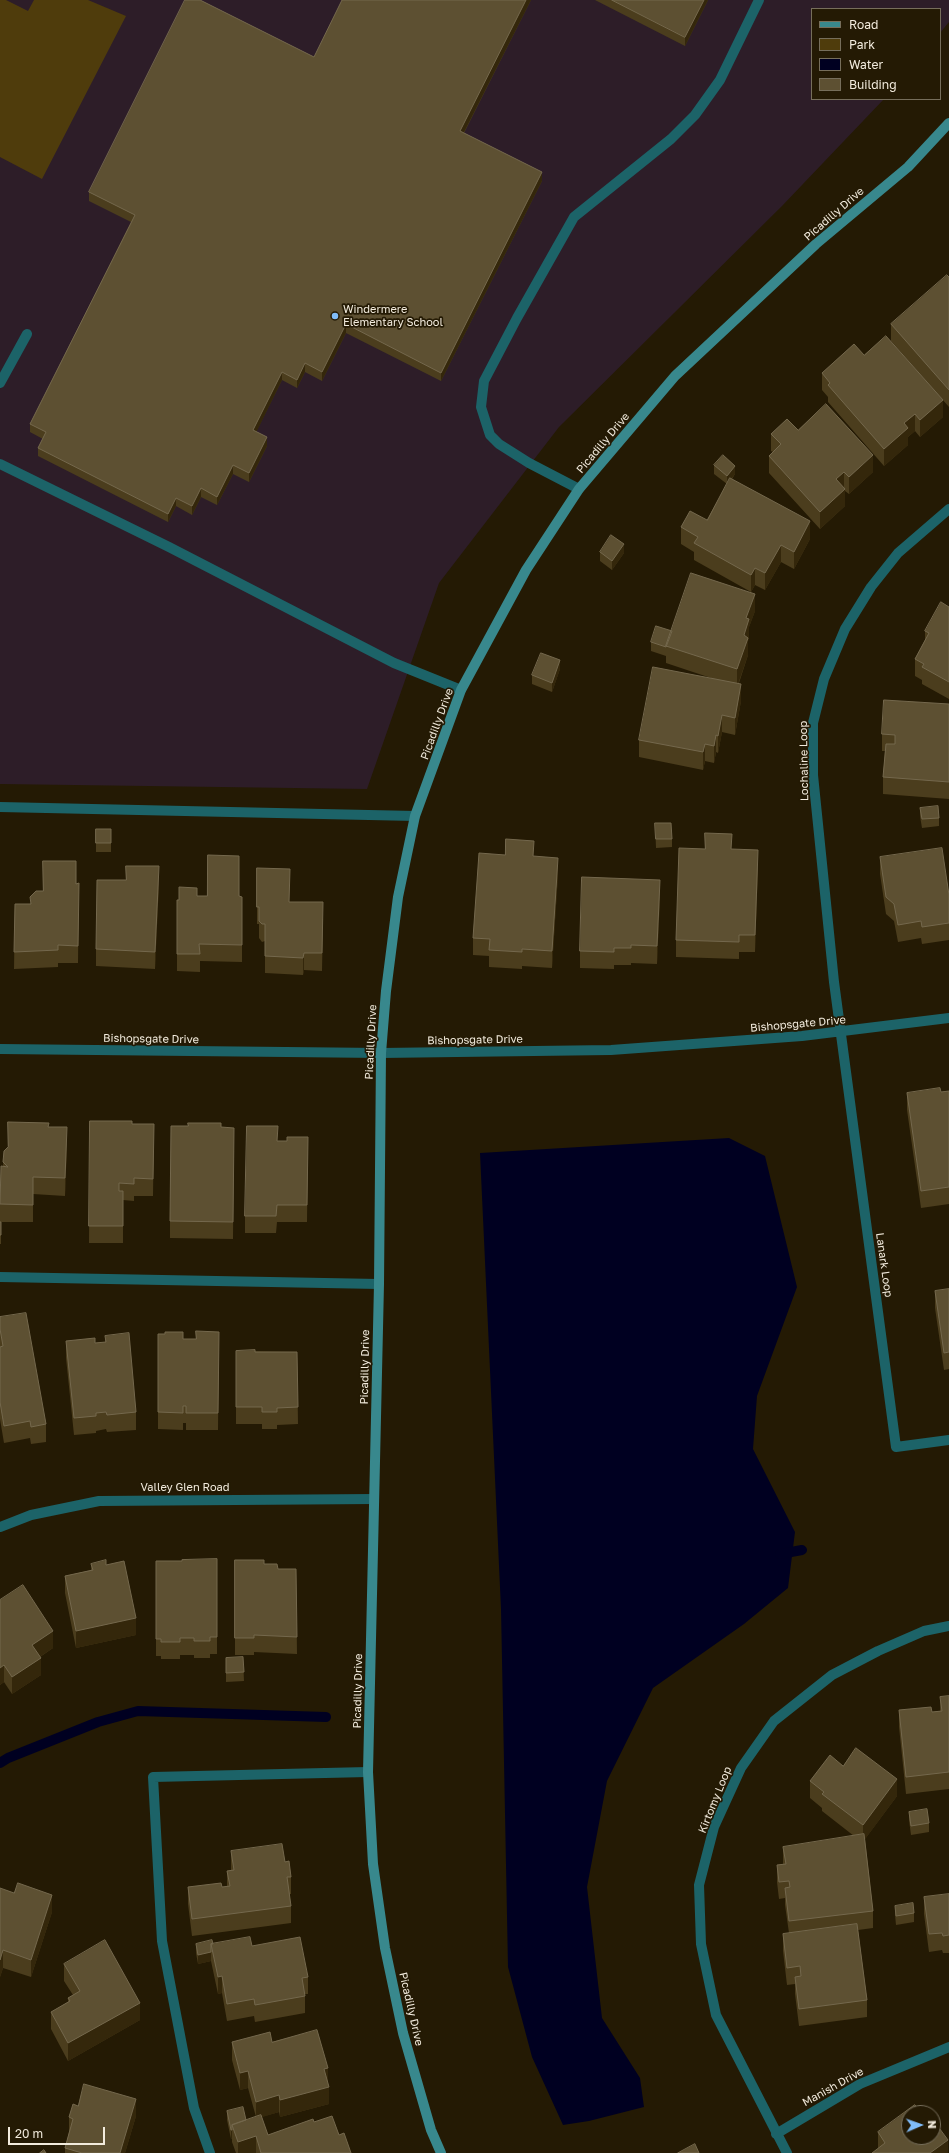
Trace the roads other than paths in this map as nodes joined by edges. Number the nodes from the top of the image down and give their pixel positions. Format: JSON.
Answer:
{"nodes":[{"id":1,"x":758,"y":0,"type":"edge"},
{"id":2,"x":949,"y":123,"type":"edge"},
{"id":3,"x":27,"y":334,"type":"dead end"},
{"id":4,"x":0,"y":383,"type":"edge"},
{"id":5,"x":0,"y":464,"type":"edge"},
{"id":6,"x":579,"y":489,"type":"junction"},
{"id":7,"x":949,"y":509,"type":"edge"},
{"id":8,"x":461,"y":690,"type":"junction"},
{"id":9,"x":0,"y":807,"type":"edge"},
{"id":10,"x":415,"y":816,"type":"junction"},
{"id":11,"x":949,"y":1018,"type":"edge"},
{"id":12,"x":841,"y":1033,"type":"junction"},
{"id":13,"x":0,"y":1049,"type":"edge"},
{"id":14,"x":381,"y":1053,"type":"junction"},
{"id":15,"x":0,"y":1277,"type":"edge"},
{"id":16,"x":379,"y":1284,"type":"junction"},
{"id":17,"x":949,"y":1440,"type":"edge"},
{"id":18,"x":374,"y":1499,"type":"junction"},
{"id":19,"x":0,"y":1527,"type":"edge"},
{"id":20,"x":949,"y":1626,"type":"edge"},
{"id":21,"x":368,"y":1772,"type":"junction"},
{"id":22,"x":949,"y":2047,"type":"edge"},
{"id":23,"x":776,"y":2134,"type":"junction"},
{"id":24,"x":210,"y":2153,"type":"edge"},
{"id":25,"x":440,"y":2153,"type":"edge"},
{"id":26,"x":787,"y":2153,"type":"edge"}],
"edges":[{"from":1,"to":6,"type":"street"},
{"from":2,"to":6,"type":"street","name":"Picadilly Drive"},
{"from":3,"to":4,"type":"street"},
{"from":5,"to":8,"type":"street"},
{"from":6,"to":8,"type":"street","name":"Picadilly Drive"},
{"from":7,"to":12,"type":"street","name":"Lochaline Loop"},
{"from":8,"to":10,"type":"street","name":"Picadilly Drive"},
{"from":9,"to":10,"type":"street"},
{"from":10,"to":14,"type":"street","name":"Picadilly Drive"},
{"from":11,"to":12,"type":"street","name":"Bishopsgate Drive"},
{"from":12,"to":14,"type":"street","name":"Bishopsgate Drive"},
{"from":12,"to":17,"type":"street","name":"Lanark Loop"},
{"from":13,"to":14,"type":"street","name":"Bishopsgate Drive"},
{"from":14,"to":16,"type":"street","name":"Picadilly Drive"},
{"from":15,"to":16,"type":"street"},
{"from":16,"to":18,"type":"street","name":"Picadilly Drive"},
{"from":18,"to":19,"type":"street","name":"Valley Glen Road"},
{"from":18,"to":21,"type":"street","name":"Picadilly Drive"},
{"from":20,"to":23,"type":"street","name":"Kirtomy Loop"},
{"from":21,"to":24,"type":"street"},
{"from":21,"to":25,"type":"street","name":"Picadilly Drive"},
{"from":22,"to":23,"type":"street","name":"Manish Drive"},
{"from":23,"to":26,"type":"street","name":"Kirtomy Loop"}]}
